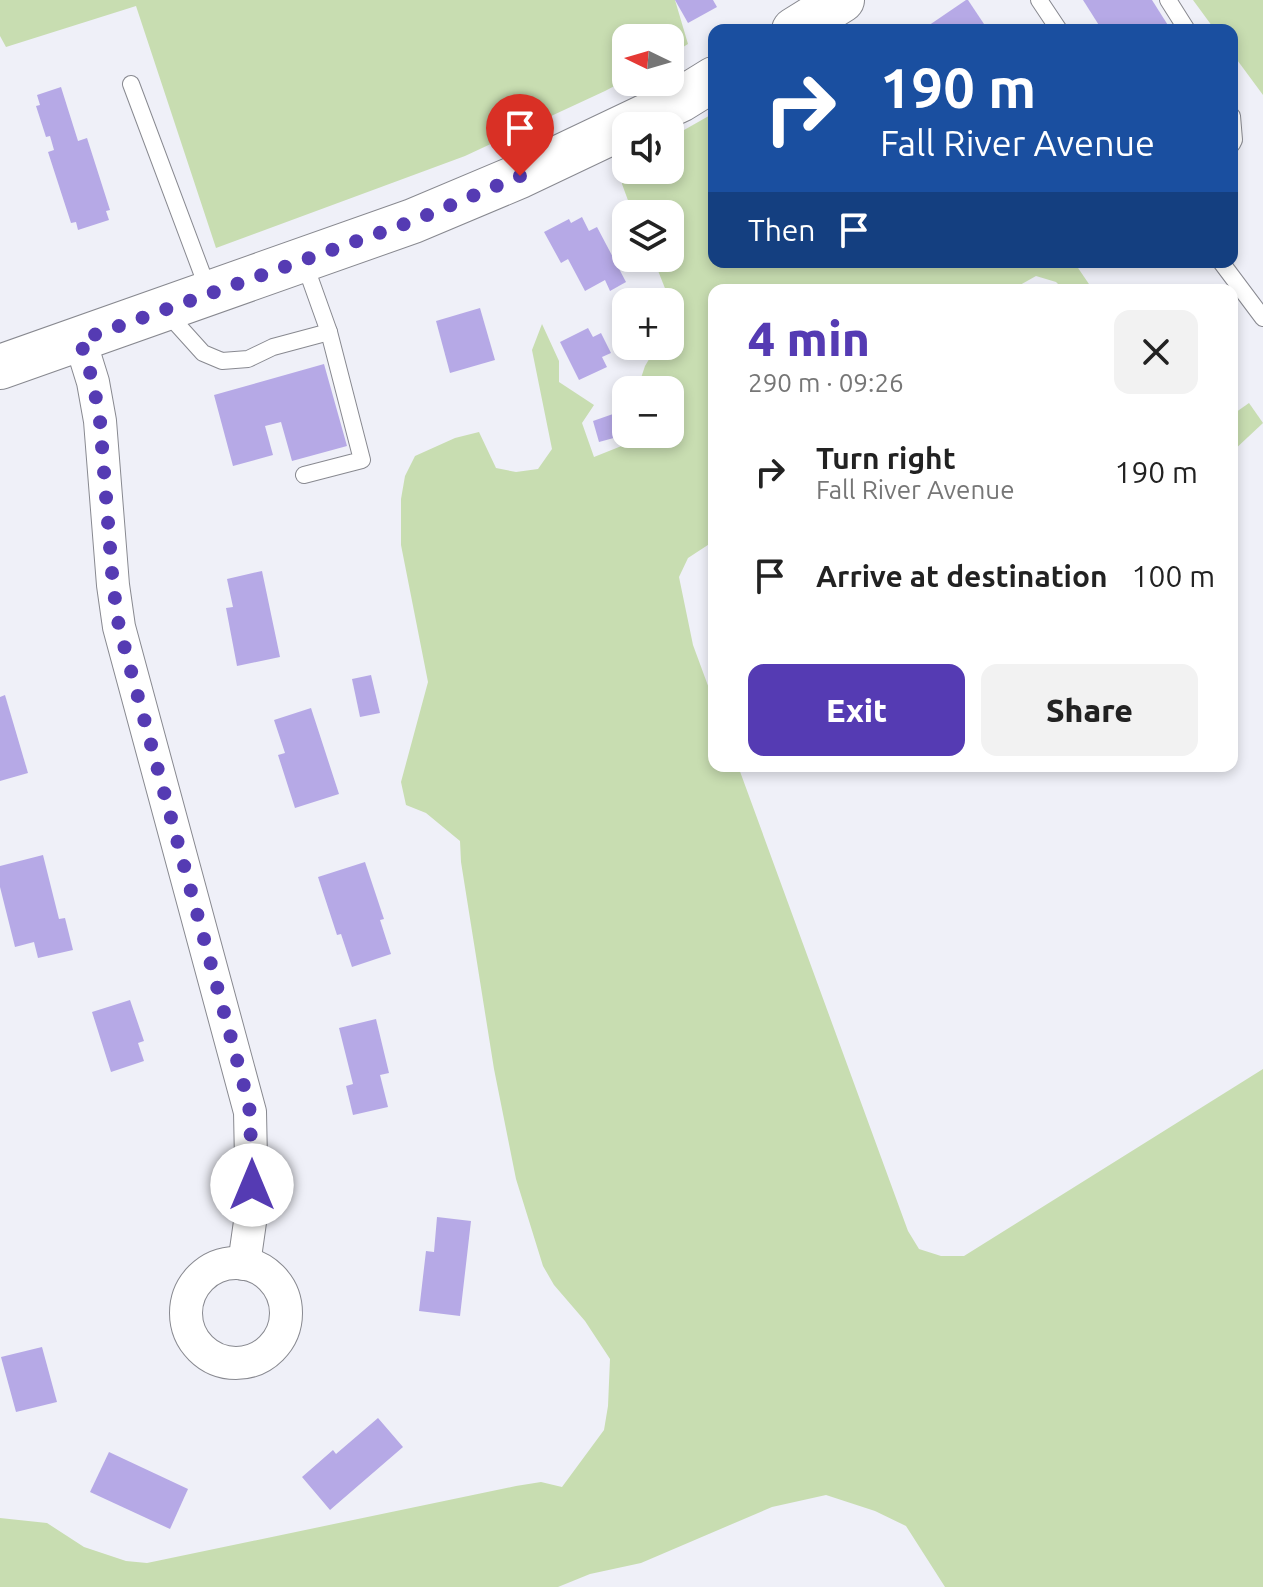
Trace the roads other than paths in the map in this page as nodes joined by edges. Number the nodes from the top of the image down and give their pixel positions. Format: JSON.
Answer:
{"nodes":[{"id":1,"x":842,"y":0,"type":"edge"},
{"id":2,"x":1039,"y":0,"type":"edge"},
{"id":3,"x":1168,"y":0,"type":"edge"},
{"id":4,"x":804,"y":24,"type":"edge"},
{"id":5,"x":1055,"y":24,"type":"edge"},
{"id":6,"x":1183,"y":24,"type":"edge"},
{"id":7,"x":708,"y":83,"type":"edge"},
{"id":8,"x":131,"y":84,"type":"dead end"},
{"id":9,"x":303,"y":261,"type":"junction"},
{"id":10,"x":1238,"y":285,"type":"edge"},
{"id":11,"x":210,"y":294,"type":"junction"},
{"id":12,"x":165,"y":310,"type":"junction"},
{"id":13,"x":1263,"y":318,"type":"edge"},
{"id":14,"x":329,"y":332,"type":"junction"},
{"id":15,"x":80,"y":340,"type":"junction"},
{"id":16,"x":0,"y":367,"type":"edge"},
{"id":17,"x":304,"y":475,"type":"dead end"},
{"id":18,"x":244,"y":1264,"type":"dead end"}],
"edges":[{"from":1,"to":4,"type":"main road"},
{"from":2,"to":5,"type":"lane"},
{"from":3,"to":6,"type":"lane"},
{"from":7,"to":9,"type":"main road"},
{"from":8,"to":11,"type":"lane"},
{"from":9,"to":11,"type":"main road"},
{"from":9,"to":14,"type":"lane"},
{"from":10,"to":13,"type":"lane"},
{"from":11,"to":12,"type":"main road"},
{"from":12,"to":14,"type":"lane"},
{"from":12,"to":15,"type":"main road"},
{"from":14,"to":17,"type":"lane"},
{"from":15,"to":16,"type":"main road"},
{"from":15,"to":18,"type":"street"}]}
